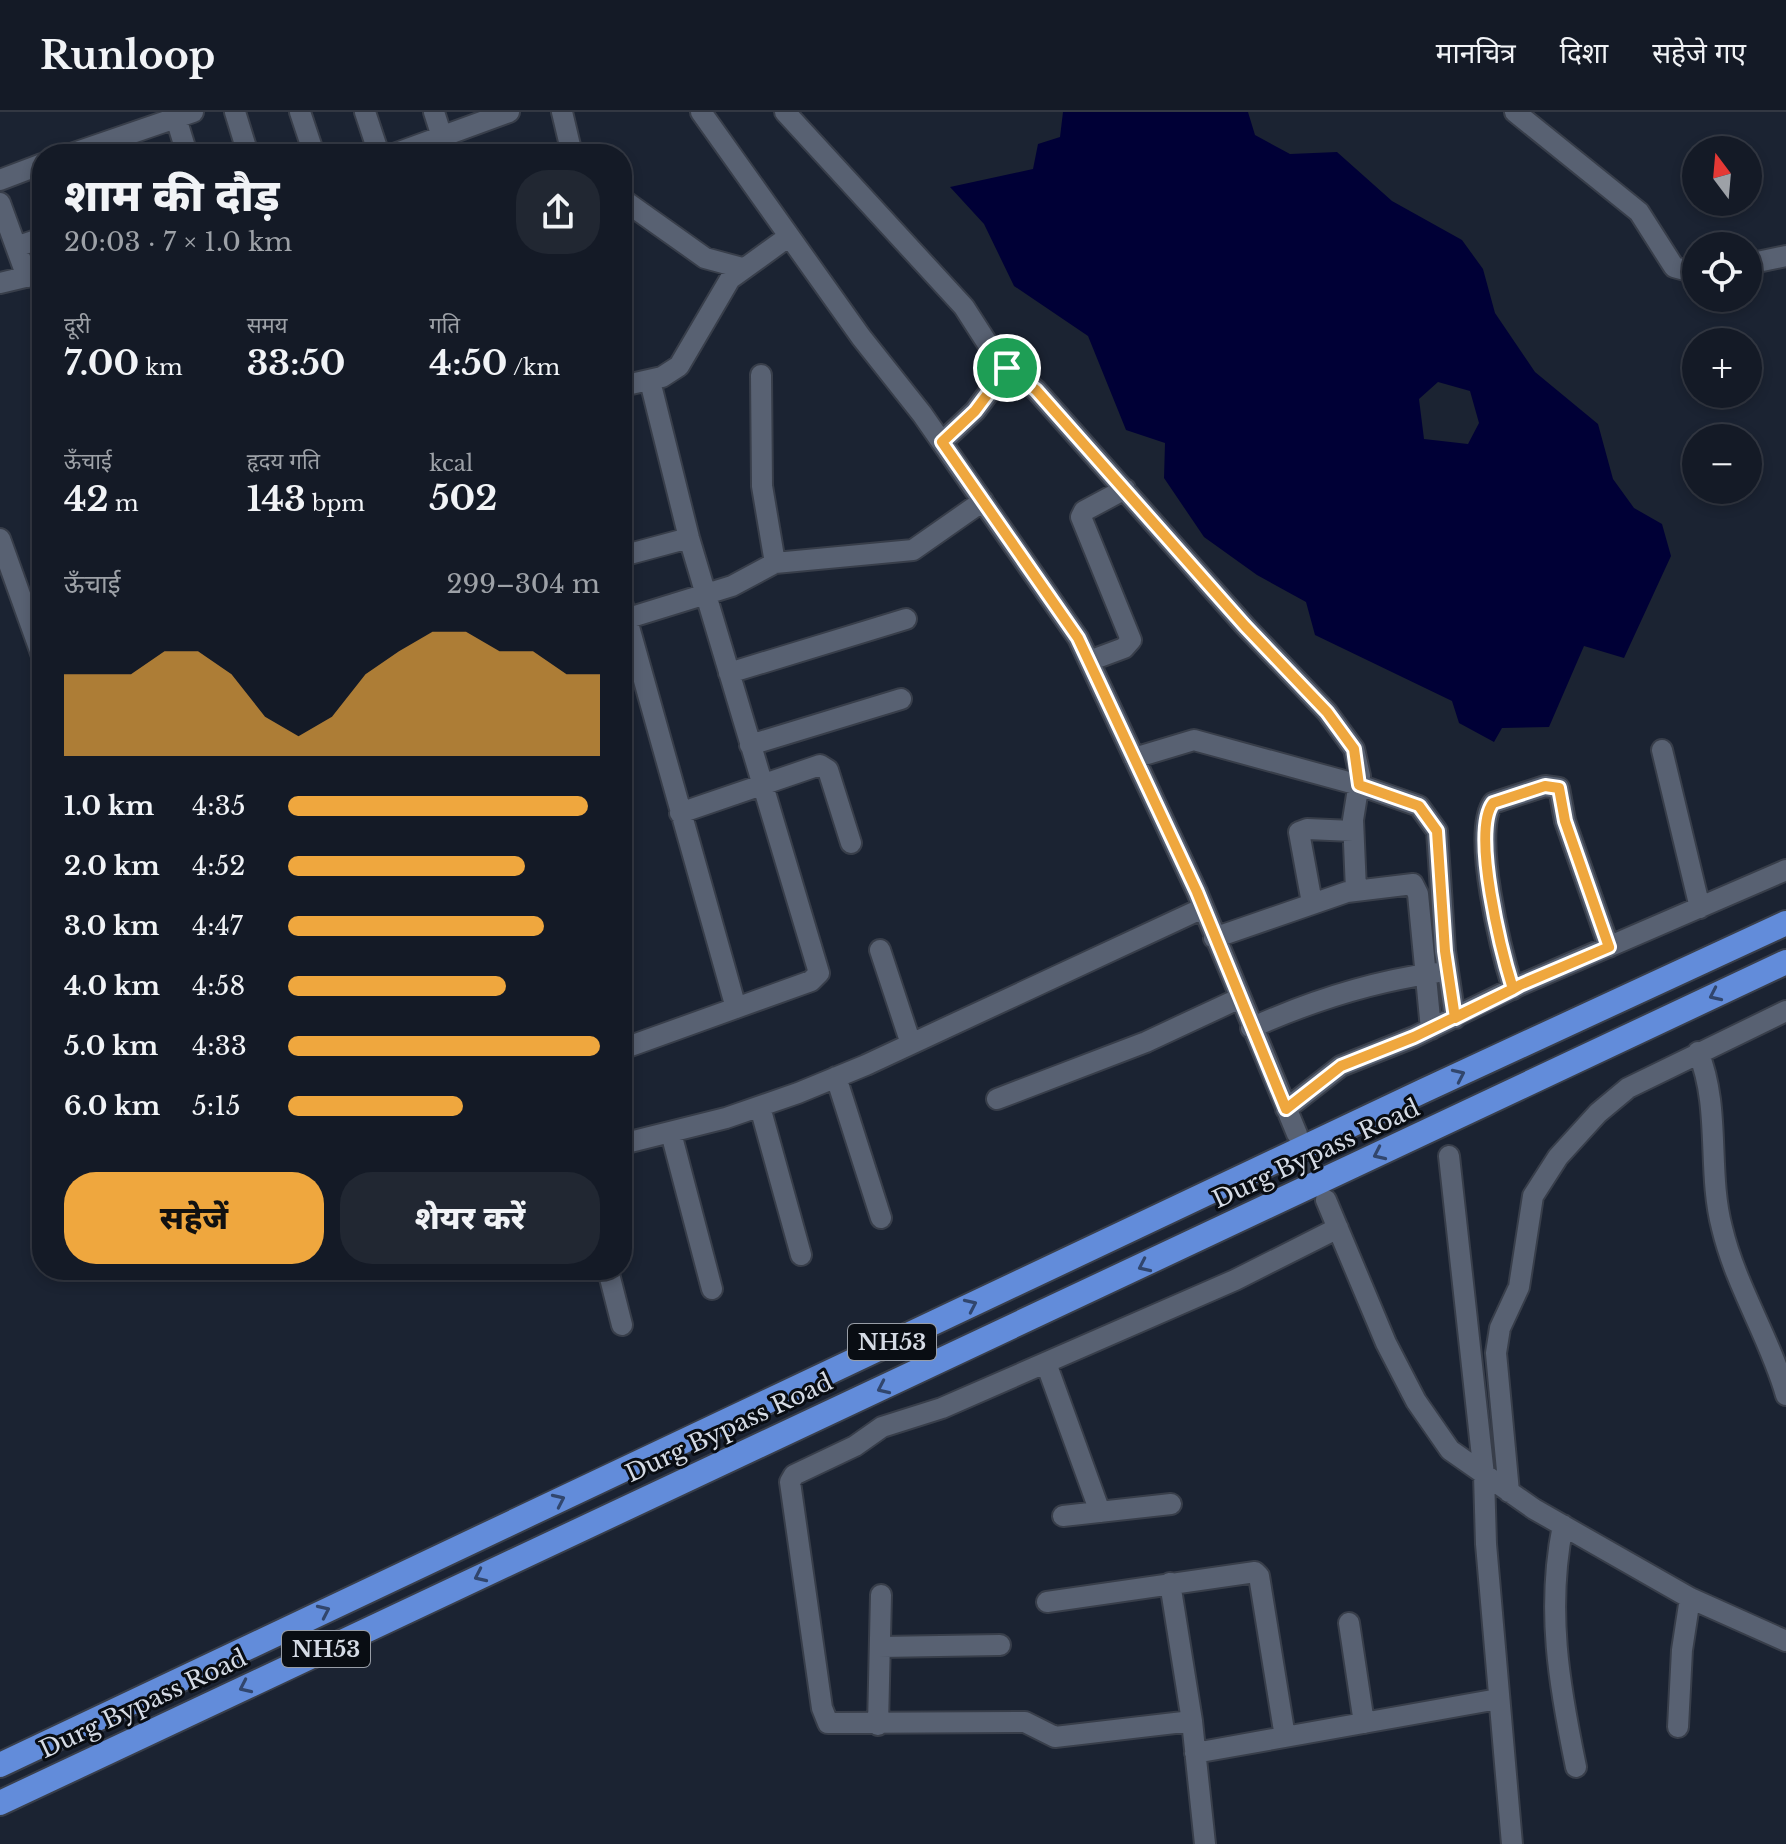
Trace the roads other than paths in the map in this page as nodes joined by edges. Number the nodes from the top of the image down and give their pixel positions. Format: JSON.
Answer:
{"nodes":[{"id":1,"x":235,"y":112,"type":"edge"},
{"id":2,"x":300,"y":112,"type":"edge"},
{"id":3,"x":365,"y":112,"type":"edge"},
{"id":4,"x":434,"y":112,"type":"edge"},
{"id":5,"x":562,"y":112,"type":"edge"},
{"id":6,"x":701,"y":112,"type":"edge"},
{"id":7,"x":785,"y":112,"type":"edge"},
{"id":8,"x":1515,"y":112,"type":"edge"},
{"id":9,"x":501,"y":113,"type":"edge"},
{"id":10,"x":188,"y":114,"type":"edge"},
{"id":11,"x":442,"y":137,"type":"junction"},
{"id":12,"x":100,"y":144,"type":"edge"},
{"id":13,"x":187,"y":144,"type":"edge"},
{"id":14,"x":245,"y":144,"type":"edge"},
{"id":15,"x":311,"y":144,"type":"edge"},
{"id":16,"x":376,"y":144,"type":"edge"},
{"id":17,"x":422,"y":144,"type":"edge"},
{"id":18,"x":570,"y":144,"type":"edge"},
{"id":19,"x":32,"y":168,"type":"edge"},
{"id":20,"x":0,"y":180,"type":"edge"},
{"id":21,"x":0,"y":203,"type":"edge"},
{"id":22,"x":632,"y":206,"type":"edge"},
{"id":23,"x":788,"y":237,"type":"junction"},
{"id":24,"x":32,"y":241,"type":"edge"},
{"id":25,"x":16,"y":247,"type":"junction"},
{"id":26,"x":1786,"y":256,"type":"edge"},
{"id":27,"x":1762,"y":261,"type":"edge"},
{"id":28,"x":742,"y":268,"type":"junction"},
{"id":29,"x":1682,"y":269,"type":"edge"},
{"id":30,"x":32,"y":272,"type":"edge"},
{"id":31,"x":32,"y":275,"type":"edge"},
{"id":32,"x":0,"y":283,"type":"edge"},
{"id":33,"x":1007,"y":368,"type":"junction"},
{"id":34,"x":761,"y":375,"type":"dead end"},
{"id":35,"x":650,"y":381,"type":"junction"},
{"id":36,"x":632,"y":384,"type":"edge"},
{"id":37,"x":942,"y":442,"type":"junction"},
{"id":38,"x":1125,"y":489,"type":"junction"},
{"id":39,"x":983,"y":501,"type":"junction"},
{"id":40,"x":689,"y":538,"type":"junction"},
{"id":41,"x":0,"y":539,"type":"edge"},
{"id":42,"x":632,"y":553,"type":"edge"},
{"id":43,"x":775,"y":563,"type":"junction"},
{"id":44,"x":706,"y":595,"type":"junction"},
{"id":45,"x":632,"y":612,"type":"edge"},
{"id":46,"x":906,"y":619,"type":"dead end"},
{"id":47,"x":32,"y":628,"type":"edge"},
{"id":48,"x":632,"y":642,"type":"edge"},
{"id":49,"x":1089,"y":661,"type":"junction"},
{"id":50,"x":729,"y":673,"type":"junction"},
{"id":51,"x":901,"y":699,"type":"dead end"},
{"id":52,"x":750,"y":745,"type":"junction"},
{"id":53,"x":1662,"y":750,"type":"dead end"},
{"id":54,"x":1134,"y":758,"type":"junction"},
{"id":55,"x":762,"y":784,"type":"junction"},
{"id":56,"x":1357,"y":793,"type":"junction"},
{"id":57,"x":680,"y":813,"type":"junction"},
{"id":58,"x":1353,"y":831,"type":"junction"},
{"id":59,"x":851,"y":843,"type":"dead end"},
{"id":60,"x":1786,"y":870,"type":"edge"},
{"id":61,"x":1356,"y":890,"type":"junction"},
{"id":62,"x":1312,"y":903,"type":"junction"},
{"id":63,"x":1203,"y":908,"type":"junction"},
{"id":64,"x":1700,"y":908,"type":"junction"},
{"id":65,"x":1786,"y":923,"type":"edge"},
{"id":66,"x":1214,"y":938,"type":"junction"},
{"id":67,"x":1609,"y":947,"type":"junction"},
{"id":68,"x":880,"y":950,"type":"dead end"},
{"id":69,"x":1786,"y":962,"type":"edge"},
{"id":70,"x":1448,"y":971,"type":"junction"},
{"id":71,"x":1423,"y":974,"type":"junction"},
{"id":72,"x":1513,"y":989,"type":"junction"},
{"id":73,"x":1238,"y":999,"type":"junction"},
{"id":74,"x":736,"y":1008,"type":"junction"},
{"id":75,"x":1786,"y":1011,"type":"edge"},
{"id":76,"x":1455,"y":1018,"type":"junction"},
{"id":77,"x":1251,"y":1028,"type":"junction"},
{"id":78,"x":1431,"y":1029,"type":"junction"},
{"id":79,"x":911,"y":1044,"type":"junction"},
{"id":80,"x":632,"y":1045,"type":"edge"},
{"id":81,"x":1698,"y":1052,"type":"junction"},
{"id":82,"x":836,"y":1077,"type":"junction"},
{"id":83,"x":997,"y":1099,"type":"dead end"},
{"id":84,"x":760,"y":1107,"type":"junction"},
{"id":85,"x":1286,"y":1109,"type":"junction"},
{"id":86,"x":671,"y":1133,"type":"junction"},
{"id":87,"x":1297,"y":1134,"type":"tunnel mouth"},
{"id":88,"x":632,"y":1142,"type":"edge"},
{"id":89,"x":1449,"y":1156,"type":"dead end"},
{"id":90,"x":1326,"y":1200,"type":"tunnel mouth"},
{"id":91,"x":881,"y":1218,"type":"dead end"},
{"id":92,"x":1338,"y":1228,"type":"junction"},
{"id":93,"x":801,"y":1255,"type":"dead end"},
{"id":94,"x":611,"y":1280,"type":"edge"},
{"id":95,"x":712,"y":1289,"type":"dead end"},
{"id":96,"x":622,"y":1325,"type":"dead end"},
{"id":97,"x":1046,"y":1363,"type":"junction"},
{"id":98,"x":1786,"y":1395,"type":"edge"},
{"id":99,"x":1484,"y":1475,"type":"junction"},
{"id":100,"x":1505,"y":1490,"type":"junction"},
{"id":101,"x":1171,"y":1504,"type":"dead end"},
{"id":102,"x":1100,"y":1512,"type":"junction"},
{"id":103,"x":1063,"y":1516,"type":"dead end"},
{"id":104,"x":1563,"y":1525,"type":"junction"},
{"id":105,"x":1170,"y":1583,"type":"junction"},
{"id":106,"x":881,"y":1595,"type":"dead end"},
{"id":107,"x":1690,"y":1598,"type":"junction"},
{"id":108,"x":1047,"y":1602,"type":"dead end"},
{"id":109,"x":1349,"y":1623,"type":"dead end"},
{"id":110,"x":1786,"y":1641,"type":"edge"},
{"id":111,"x":1000,"y":1645,"type":"dead end"},
{"id":112,"x":880,"y":1647,"type":"junction"},
{"id":113,"x":1498,"y":1699,"type":"junction"},
{"id":114,"x":1192,"y":1721,"type":"junction"},
{"id":115,"x":1364,"y":1723,"type":"junction"},
{"id":116,"x":878,"y":1725,"type":"junction"},
{"id":117,"x":1678,"y":1727,"type":"dead end"},
{"id":118,"x":1285,"y":1737,"type":"junction"},
{"id":119,"x":1195,"y":1753,"type":"junction"},
{"id":120,"x":0,"y":1765,"type":"edge"},
{"id":121,"x":1576,"y":1767,"type":"dead end"},
{"id":122,"x":0,"y":1803,"type":"edge"},
{"id":123,"x":1509,"y":1843,"type":"edge"},
{"id":124,"x":1205,"y":1844,"type":"edge"}],
"edges":[{"from":1,"to":14,"type":"street"},
{"from":2,"to":15,"type":"street"},
{"from":3,"to":16,"type":"street"},
{"from":4,"to":11,"type":"street"},
{"from":5,"to":18,"type":"street"},
{"from":6,"to":23,"type":"street"},
{"from":7,"to":33,"type":"street"},
{"from":8,"to":29,"type":"street"},
{"from":9,"to":11,"type":"street"},
{"from":10,"to":12,"type":"street"},
{"from":10,"to":13,"type":"street"},
{"from":11,"to":17,"type":"street"},
{"from":19,"to":20,"type":"street"},
{"from":21,"to":25,"type":"street"},
{"from":22,"to":28,"type":"street"},
{"from":23,"to":28,"type":"street"},
{"from":23,"to":37,"type":"street"},
{"from":24,"to":25,"type":"street"},
{"from":25,"to":30,"type":"street"},
{"from":26,"to":27,"type":"street"},
{"from":28,"to":35,"type":"street"},
{"from":31,"to":32,"type":"street"},
{"from":33,"to":37,"type":"street"},
{"from":33,"to":38,"type":"street"},
{"from":34,"to":43,"type":"street"},
{"from":35,"to":36,"type":"street"},
{"from":35,"to":40,"type":"street"},
{"from":37,"to":39,"type":"street"},
{"from":38,"to":49,"type":"street"},
{"from":38,"to":56,"type":"street"},
{"from":39,"to":43,"type":"street"},
{"from":39,"to":49,"type":"street"},
{"from":40,"to":42,"type":"street"},
{"from":40,"to":44,"type":"street"},
{"from":41,"to":47,"type":"street"},
{"from":43,"to":44,"type":"street"},
{"from":44,"to":45,"type":"street"},
{"from":44,"to":50,"type":"street"},
{"from":46,"to":50,"type":"street"},
{"from":48,"to":57,"type":"street"},
{"from":49,"to":54,"type":"street"},
{"from":50,"to":52,"type":"street"},
{"from":51,"to":52,"type":"street"},
{"from":52,"to":55,"type":"street"},
{"from":53,"to":64,"type":"street"},
{"from":54,"to":56,"type":"street"},
{"from":54,"to":63,"type":"street"},
{"from":55,"to":57,"type":"street"},
{"from":55,"to":59,"type":"street"},
{"from":55,"to":74,"type":"street"},
{"from":56,"to":58,"type":"street"},
{"from":56,"to":70,"type":"street"},
{"from":57,"to":74,"type":"street"},
{"from":58,"to":61,"type":"street"},
{"from":58,"to":62,"type":"street"},
{"from":60,"to":64,"type":"street"},
{"from":61,"to":62,"type":"street"},
{"from":61,"to":71,"type":"street"},
{"from":62,"to":66,"type":"street"},
{"from":63,"to":66,"type":"street"},
{"from":63,"to":79,"type":"street"},
{"from":64,"to":67,"type":"street"},
{"from":120,"to":65,"type":"highway","name":"Durg Bypass Road","number":"NH53","one_way":true},
{"from":66,"to":73,"type":"street"},
{"from":67,"to":72,"type":"street"},
{"from":67,"to":72,"type":"street"},
{"from":68,"to":79,"type":"street"},
{"from":69,"to":122,"type":"highway","name":"Durg Bypass Road","number":"NH53","one_way":true},
{"from":70,"to":71,"type":"street"},
{"from":70,"to":76,"type":"street"},
{"from":71,"to":77,"type":"street"},
{"from":71,"to":78,"type":"street"},
{"from":72,"to":76,"type":"street"},
{"from":73,"to":77,"type":"street"},
{"from":73,"to":83,"type":"street"},
{"from":74,"to":80,"type":"street"},
{"from":75,"to":81,"type":"street"},
{"from":76,"to":78,"type":"street"},
{"from":77,"to":85,"type":"street"},
{"from":78,"to":85,"type":"street"},
{"from":79,"to":82,"type":"street"},
{"from":81,"to":98,"type":"street"},
{"from":81,"to":100,"type":"street"},
{"from":82,"to":84,"type":"street"},
{"from":82,"to":91,"type":"street"},
{"from":84,"to":86,"type":"street"},
{"from":84,"to":93,"type":"street"},
{"from":85,"to":87,"type":"street"},
{"from":86,"to":88,"type":"street"},
{"from":86,"to":95,"type":"street"},
{"from":89,"to":99,"type":"street"},
{"from":90,"to":92,"type":"street"},
{"from":92,"to":97,"type":"street"},
{"from":92,"to":99,"type":"street"},
{"from":94,"to":96,"type":"street"},
{"from":97,"to":102,"type":"street"},
{"from":97,"to":116,"type":"street"},
{"from":99,"to":100,"type":"street"},
{"from":99,"to":113,"type":"street"},
{"from":100,"to":104,"type":"street"},
{"from":101,"to":102,"type":"street"},
{"from":102,"to":103,"type":"street"},
{"from":104,"to":107,"type":"street"},
{"from":104,"to":121,"type":"street"},
{"from":105,"to":108,"type":"street"},
{"from":105,"to":114,"type":"street"},
{"from":105,"to":118,"type":"street"},
{"from":106,"to":112,"type":"street"},
{"from":107,"to":110,"type":"street"},
{"from":107,"to":117,"type":"street"},
{"from":109,"to":115,"type":"street"},
{"from":111,"to":112,"type":"street"},
{"from":112,"to":116,"type":"street"},
{"from":113,"to":115,"type":"street"},
{"from":113,"to":123,"type":"street"},
{"from":114,"to":116,"type":"street"},
{"from":114,"to":119,"type":"street"},
{"from":115,"to":118,"type":"street"},
{"from":118,"to":119,"type":"street"},
{"from":119,"to":124,"type":"street"}]}
